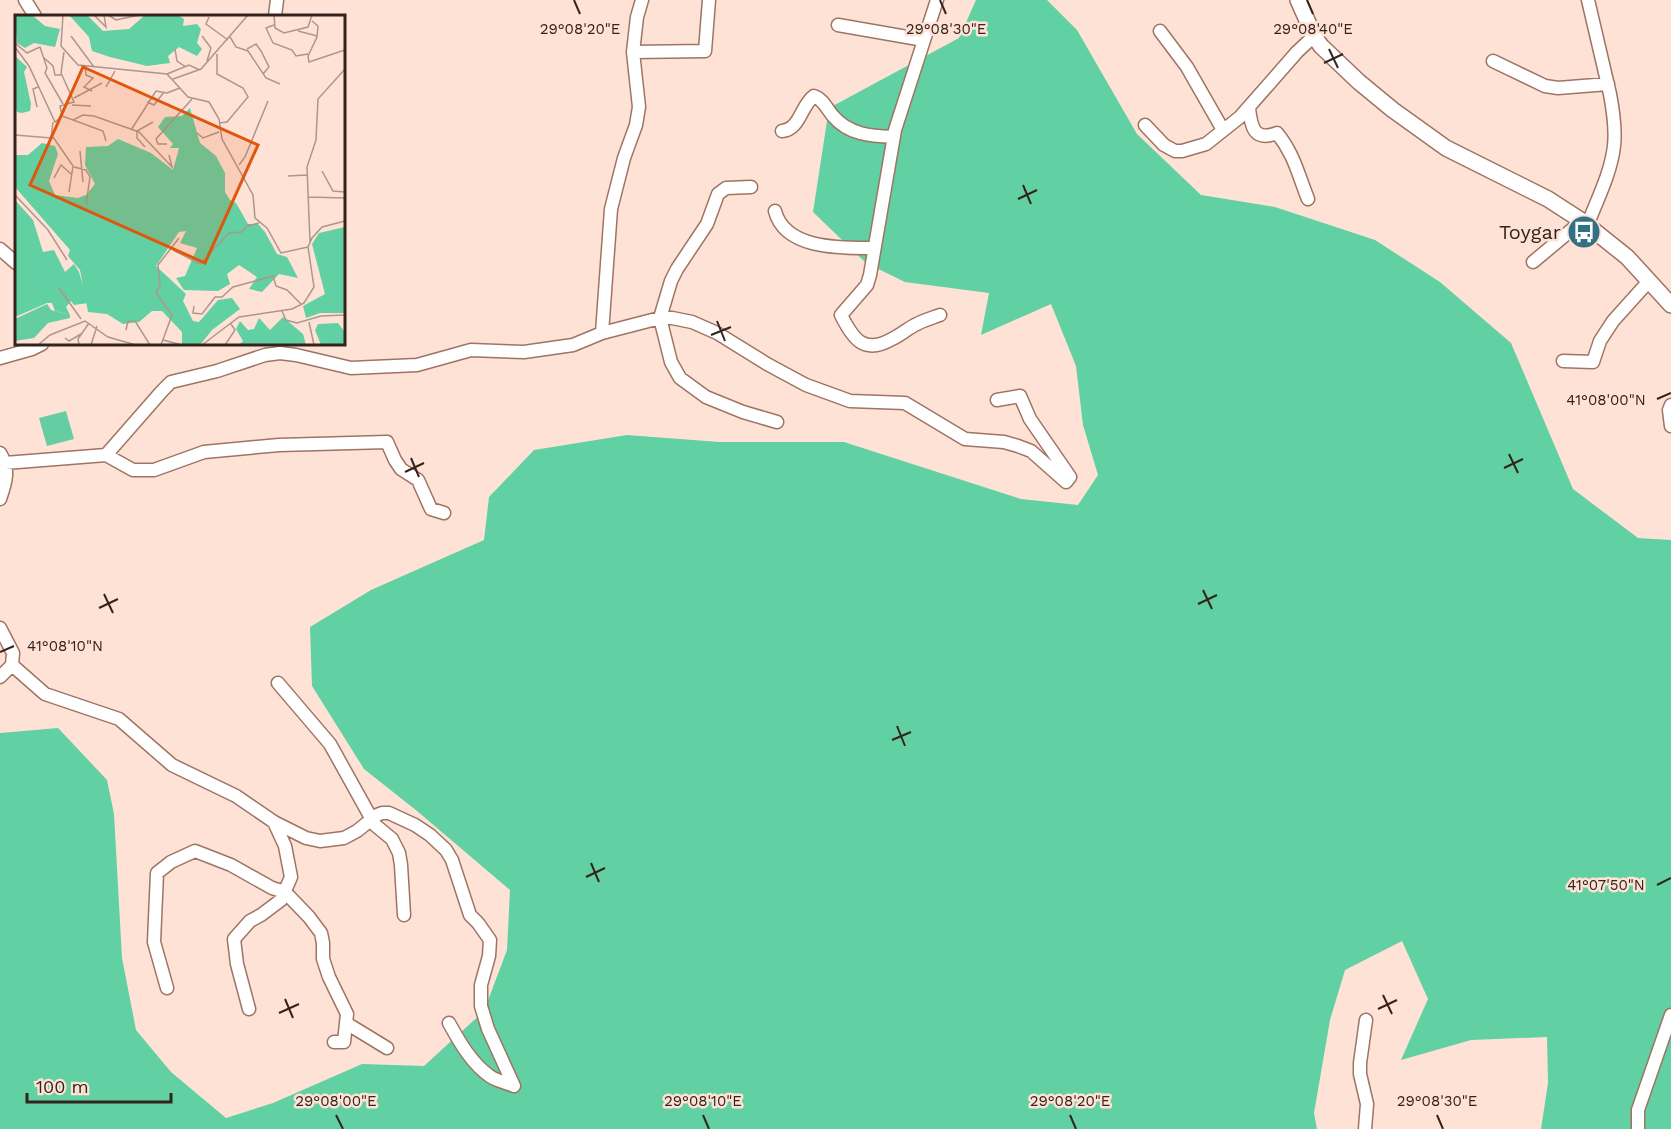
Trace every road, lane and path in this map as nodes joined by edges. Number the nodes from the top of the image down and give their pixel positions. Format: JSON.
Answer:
{"nodes":[{"id":1,"x":25,"y":0,"type":"edge"},
{"id":2,"x":277,"y":0,"type":"edge"},
{"id":3,"x":642,"y":0,"type":"edge"},
{"id":4,"x":710,"y":0,"type":"edge"},
{"id":5,"x":937,"y":0,"type":"edge"},
{"id":6,"x":1298,"y":0,"type":"edge"},
{"id":7,"x":1588,"y":0,"type":"edge"},
{"id":8,"x":34,"y":15,"type":"edge"},
{"id":9,"x":275,"y":15,"type":"edge"},
{"id":10,"x":838,"y":25,"type":"dead end"},
{"id":11,"x":1160,"y":32,"type":"dead end"},
{"id":12,"x":1314,"y":36,"type":"junction"},
{"id":13,"x":924,"y":40,"type":"junction"},
{"id":14,"x":633,"y":51,"type":"junction"},
{"id":15,"x":1493,"y":61,"type":"dead end"},
{"id":16,"x":1608,"y":84,"type":"junction"},
{"id":17,"x":1249,"y":108,"type":"junction"},
{"id":18,"x":1144,"y":125,"type":"dead end"},
{"id":19,"x":1223,"y":130,"type":"junction"},
{"id":20,"x":782,"y":131,"type":"dead end"},
{"id":21,"x":894,"y":136,"type":"junction"},
{"id":22,"x":751,"y":187,"type":"dead end"},
{"id":23,"x":1308,"y":199,"type":"dead end"},
{"id":24,"x":775,"y":211,"type":"dead end"},
{"id":25,"x":1584,"y":223,"type":"junction"},
{"id":26,"x":874,"y":248,"type":"junction"},
{"id":27,"x":0,"y":249,"type":"edge"},
{"id":28,"x":15,"y":262,"type":"edge"},
{"id":29,"x":1533,"y":262,"type":"dead end"},
{"id":30,"x":1649,"y":280,"type":"junction"},
{"id":31,"x":1671,"y":305,"type":"edge"},
{"id":32,"x":940,"y":315,"type":"dead end"},
{"id":33,"x":660,"y":318,"type":"junction"},
{"id":34,"x":602,"y":333,"type":"junction"},
{"id":35,"x":40,"y":345,"type":"edge"},
{"id":36,"x":0,"y":358,"type":"edge"},
{"id":37,"x":1563,"y":361,"type":"dead end"},
{"id":38,"x":997,"y":400,"type":"dead end"},
{"id":39,"x":1671,"y":405,"type":"edge"},
{"id":40,"x":777,"y":422,"type":"dead end"},
{"id":41,"x":1671,"y":426,"type":"edge"},
{"id":42,"x":106,"y":455,"type":"junction"},
{"id":43,"x":3,"y":458,"type":"edge"},
{"id":44,"x":0,"y":499,"type":"edge"},
{"id":45,"x":444,"y":513,"type":"dead end"},
{"id":46,"x":0,"y":628,"type":"edge"},
{"id":47,"x":12,"y":665,"type":"junction"},
{"id":48,"x":0,"y":677,"type":"edge"},
{"id":49,"x":278,"y":683,"type":"dead end"},
{"id":50,"x":372,"y":819,"type":"junction"},
{"id":51,"x":274,"y":822,"type":"junction"},
{"id":52,"x":285,"y":892,"type":"junction"},
{"id":53,"x":404,"y":915,"type":"dead end"},
{"id":54,"x":167,"y":988,"type":"dead end"},
{"id":55,"x":249,"y":1009,"type":"dead end"},
{"id":56,"x":1671,"y":1015,"type":"edge"},
{"id":57,"x":1366,"y":1020,"type":"dead end"},
{"id":58,"x":346,"y":1023,"type":"junction"},
{"id":59,"x":448,"y":1023,"type":"dead end"},
{"id":60,"x":333,"y":1042,"type":"dead end"},
{"id":61,"x":387,"y":1048,"type":"dead end"},
{"id":62,"x":1365,"y":1129,"type":"edge"},
{"id":63,"x":1638,"y":1129,"type":"edge"}],
"edges":[{"from":1,"to":8,"type":"street"},
{"from":2,"to":9,"type":"street"},
{"from":3,"to":14,"type":"street"},
{"from":4,"to":14,"type":"street"},
{"from":5,"to":13,"type":"street"},
{"from":6,"to":12,"type":"main road"},
{"from":7,"to":16,"type":"street"},
{"from":10,"to":13,"type":"street"},
{"from":11,"to":19,"type":"street"},
{"from":12,"to":17,"type":"street"},
{"from":12,"to":25,"type":"main road"},
{"from":13,"to":21,"type":"street"},
{"from":14,"to":34,"type":"street"},
{"from":15,"to":16,"type":"street"},
{"from":16,"to":25,"type":"street"},
{"from":17,"to":19,"type":"street"},
{"from":17,"to":23,"type":"street"},
{"from":18,"to":19,"type":"street"},
{"from":20,"to":21,"type":"street"},
{"from":21,"to":26,"type":"street"},
{"from":22,"to":33,"type":"street"},
{"from":24,"to":26,"type":"street"},
{"from":25,"to":29,"type":"street"},
{"from":25,"to":30,"type":"main road"},
{"from":26,"to":32,"type":"street"},
{"from":27,"to":28,"type":"street"},
{"from":30,"to":31,"type":"main road"},
{"from":30,"to":37,"type":"street"},
{"from":33,"to":34,"type":"street"},
{"from":33,"to":38,"type":"street"},
{"from":33,"to":40,"type":"street"},
{"from":34,"to":42,"type":"street"},
{"from":35,"to":36,"type":"street"},
{"from":39,"to":41,"type":"street"},
{"from":42,"to":43,"type":"street"},
{"from":42,"to":45,"type":"street"},
{"from":43,"to":44,"type":"street"},
{"from":46,"to":47,"type":"street"},
{"from":47,"to":48,"type":"street"},
{"from":47,"to":51,"type":"street"},
{"from":49,"to":50,"type":"street"},
{"from":50,"to":51,"type":"street"},
{"from":50,"to":53,"type":"street"},
{"from":50,"to":59,"type":"street"},
{"from":51,"to":52,"type":"street"},
{"from":52,"to":54,"type":"street"},
{"from":52,"to":55,"type":"street"},
{"from":52,"to":58,"type":"street"},
{"from":56,"to":63,"type":"street"},
{"from":57,"to":62,"type":"street"},
{"from":58,"to":60,"type":"street"},
{"from":58,"to":61,"type":"street"}]}
